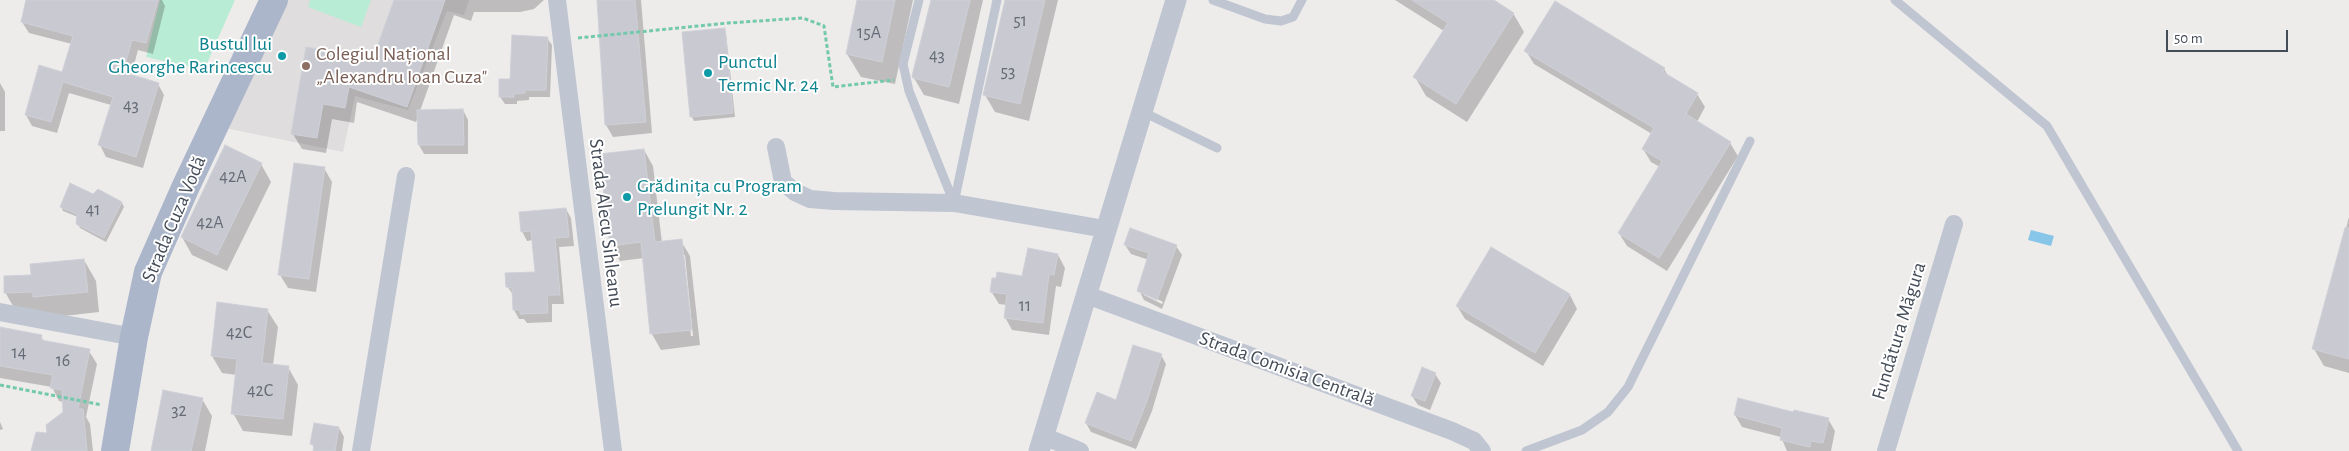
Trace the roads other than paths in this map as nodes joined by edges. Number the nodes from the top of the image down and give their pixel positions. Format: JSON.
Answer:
{"nodes":[{"id":1,"x":274,"y":0,"type":"edge"},
{"id":2,"x":557,"y":0,"type":"edge"},
{"id":3,"x":919,"y":0,"type":"edge"},
{"id":4,"x":997,"y":0,"type":"edge"},
{"id":5,"x":1176,"y":0,"type":"edge"},
{"id":6,"x":1213,"y":0,"type":"edge"},
{"id":7,"x":1302,"y":0,"type":"edge"},
{"id":8,"x":1895,"y":0,"type":"edge"},
{"id":9,"x":1141,"y":110,"type":"junction"},
{"id":10,"x":1750,"y":141,"type":"dead end"},
{"id":11,"x":776,"y":147,"type":"dead end"},
{"id":12,"x":1217,"y":148,"type":"dead end"},
{"id":13,"x":406,"y":176,"type":"dead end"},
{"id":14,"x":954,"y":203,"type":"junction"},
{"id":15,"x":1954,"y":224,"type":"dead end"},
{"id":16,"x":1105,"y":229,"type":"junction"},
{"id":17,"x":1088,"y":295,"type":"junction"},
{"id":18,"x":0,"y":312,"type":"edge"},
{"id":19,"x":134,"y":337,"type":"junction"},
{"id":20,"x":1041,"y":444,"type":"edge"},
{"id":21,"x":115,"y":451,"type":"edge"},
{"id":22,"x":361,"y":451,"type":"edge"},
{"id":23,"x":613,"y":451,"type":"edge"},
{"id":24,"x":1080,"y":451,"type":"edge"},
{"id":25,"x":1482,"y":451,"type":"edge"},
{"id":26,"x":1526,"y":451,"type":"edge"},
{"id":27,"x":1886,"y":451,"type":"edge"},
{"id":28,"x":2238,"y":451,"type":"edge"}],
"edges":[{"from":1,"to":19,"type":"main road","name":"Strada Cuza Vodă"},
{"from":2,"to":23,"type":"street","name":"Strada Alecu Sihleanu"},
{"from":3,"to":14,"type":"lane"},
{"from":4,"to":14,"type":"lane"},
{"from":5,"to":9,"type":"street"},
{"from":6,"to":7,"type":"lane"},
{"from":8,"to":28,"type":"lane"},
{"from":9,"to":12,"type":"lane"},
{"from":9,"to":16,"type":"street"},
{"from":10,"to":26,"type":"lane"},
{"from":11,"to":14,"type":"street"},
{"from":13,"to":22,"type":"street"},
{"from":14,"to":16,"type":"street"},
{"from":15,"to":27,"type":"street","name":"Fundătura Măgura"},
{"from":16,"to":17,"type":"street"},
{"from":17,"to":20,"type":"street"},
{"from":17,"to":25,"type":"street","name":"Strada Comisia Centrală"},
{"from":18,"to":19,"type":"street"},
{"from":19,"to":21,"type":"main road","name":"Strada Cuza Vodă"},
{"from":20,"to":24,"type":"street"}]}
